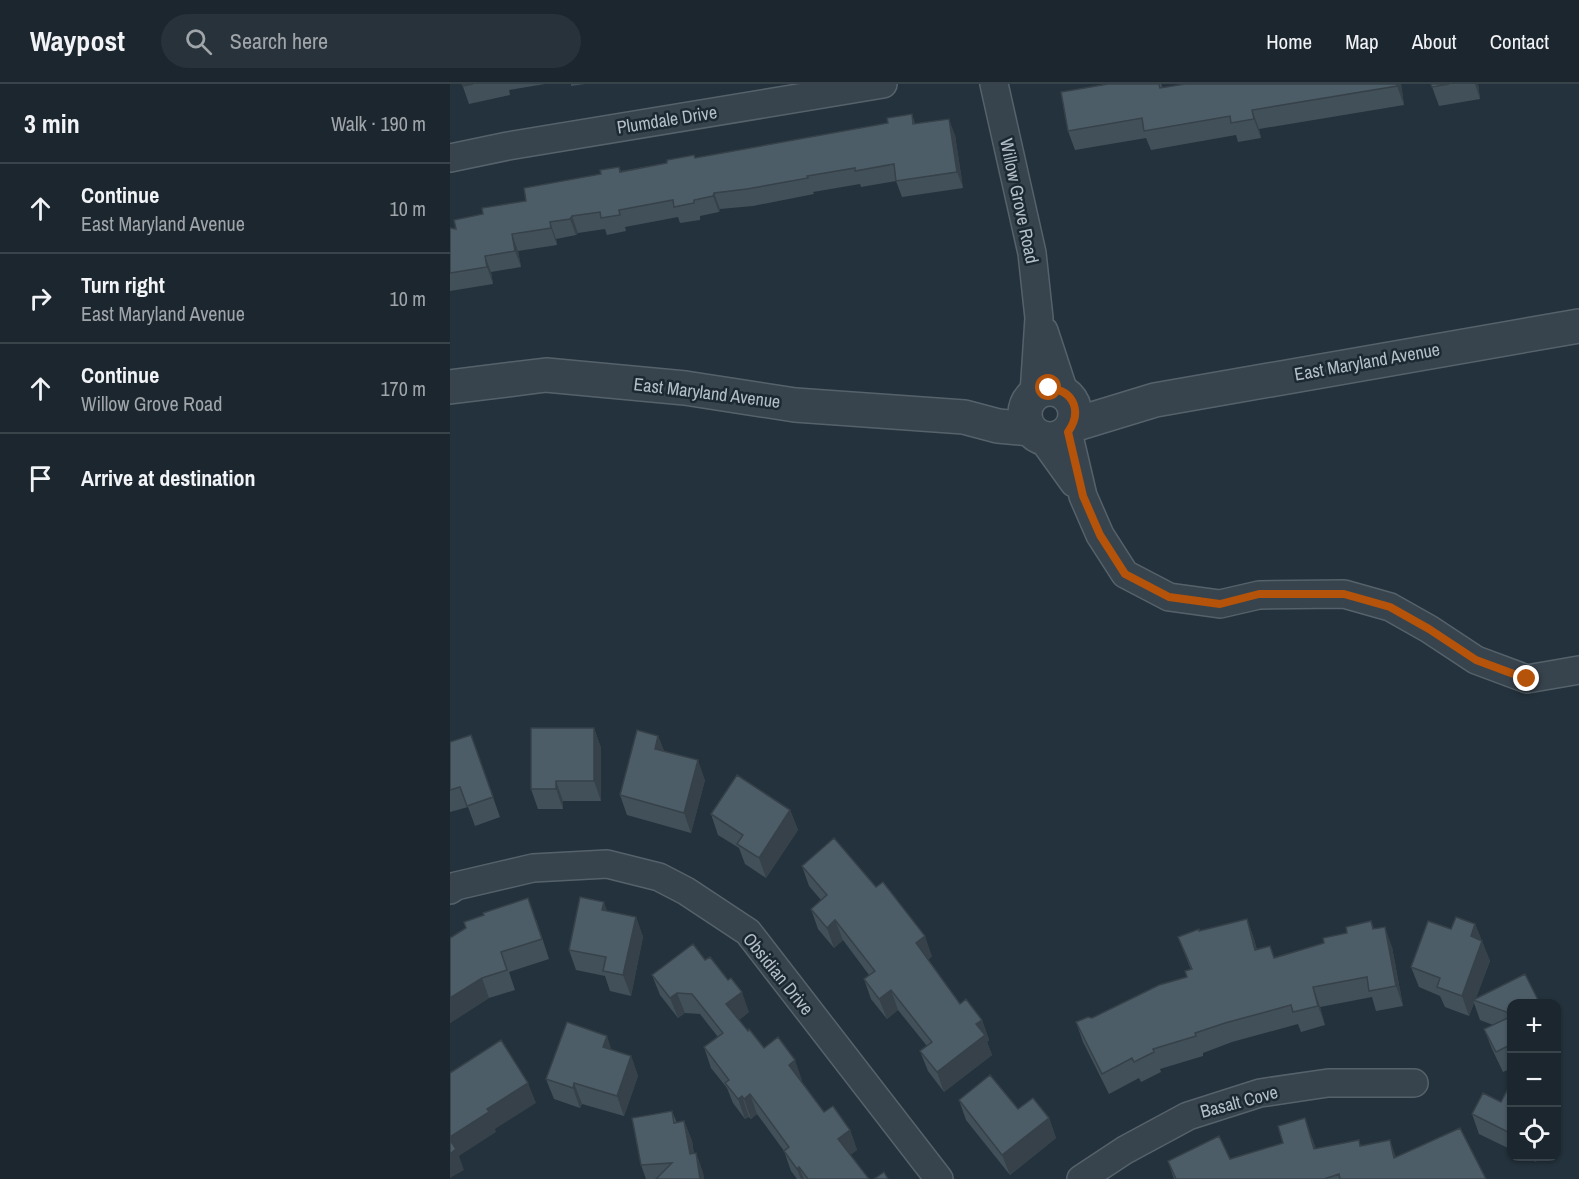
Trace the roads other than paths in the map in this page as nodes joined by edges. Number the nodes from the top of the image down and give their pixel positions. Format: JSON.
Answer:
{"nodes":[{"id":1,"x":884,"y":84,"type":"edge"},
{"id":2,"x":994,"y":84,"type":"edge"},
{"id":3,"x":450,"y":158,"type":"edge"},
{"id":4,"x":1579,"y":326,"type":"edge"},
{"id":5,"x":450,"y":387,"type":"edge"},
{"id":6,"x":1051,"y":414,"type":"junction"},
{"id":7,"x":1579,"y":670,"type":"edge"},
{"id":8,"x":450,"y":890,"type":"edge"},
{"id":9,"x":1414,"y":1083,"type":"dead end"},
{"id":10,"x":939,"y":1179,"type":"edge"},
{"id":11,"x":1081,"y":1179,"type":"edge"}],
"edges":[{"from":1,"to":3,"type":"street","name":"Plumdale Drive"},
{"from":2,"to":6,"type":"street","name":"Willow Grove Road"},
{"from":4,"to":6,"type":"street","name":"East Maryland Avenue"},
{"from":5,"to":6,"type":"street","name":"East Maryland Avenue"},
{"from":6,"to":7,"type":"street"},
{"from":8,"to":10,"type":"street","name":"Obsidian Drive"},
{"from":9,"to":11,"type":"street","name":"Basalt Cove"}]}
